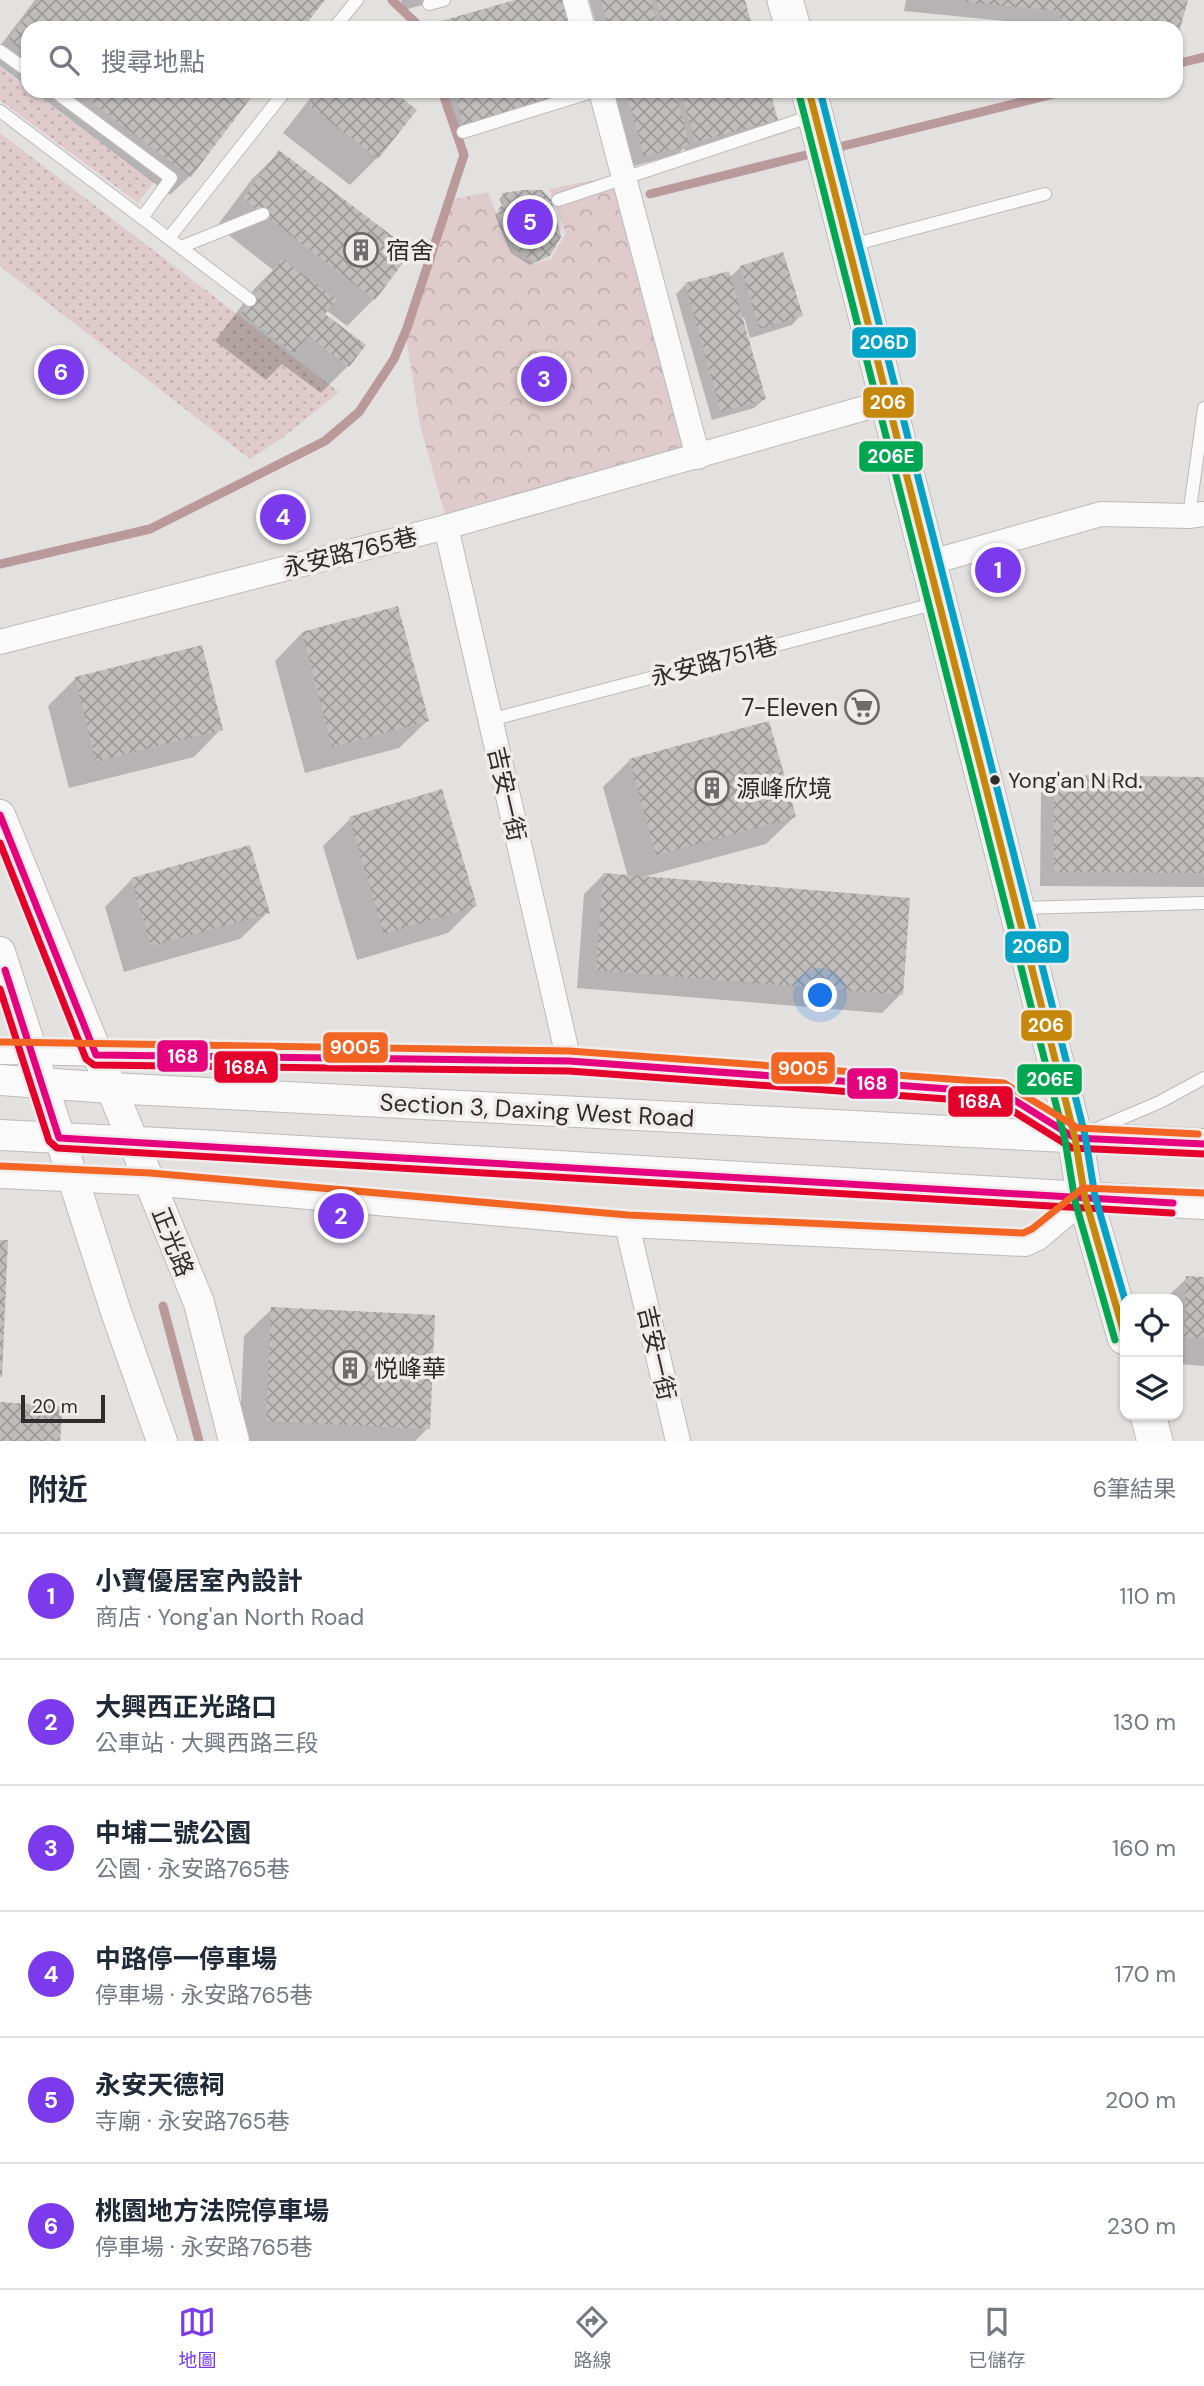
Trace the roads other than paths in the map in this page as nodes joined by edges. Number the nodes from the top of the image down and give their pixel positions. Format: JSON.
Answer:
{"nodes":[{"id":1,"x":356,"y":0,"type":"edge"},
{"id":2,"x":444,"y":0,"type":"edge"},
{"id":3,"x":575,"y":0,"type":"edge"},
{"id":4,"x":785,"y":0,"type":"edge"},
{"id":5,"x":429,"y":4,"type":"dead end"},
{"id":6,"x":340,"y":21,"type":"edge"},
{"id":7,"x":581,"y":21,"type":"edge"},
{"id":8,"x":791,"y":21,"type":"edge"},
{"id":9,"x":0,"y":51,"type":"edge"},
{"id":10,"x":21,"y":66,"type":"edge"},
{"id":11,"x":63,"y":98,"type":"edge"},
{"id":12,"x":279,"y":98,"type":"edge"},
{"id":13,"x":572,"y":98,"type":"edge"},
{"id":14,"x":603,"y":98,"type":"edge"},
{"id":15,"x":0,"y":111,"type":"edge"},
{"id":16,"x":814,"y":113,"type":"edge"},
{"id":17,"x":463,"y":132,"type":"dead end"},
{"id":18,"x":624,"y":178,"type":"junction"},
{"id":19,"x":1045,"y":194,"type":"dead end"},
{"id":20,"x":558,"y":200,"type":"dead end"},
{"id":21,"x":263,"y":214,"type":"dead end"},
{"id":22,"x":142,"y":218,"type":"junction"},
{"id":23,"x":169,"y":238,"type":"junction"},
{"id":24,"x":848,"y":246,"type":"junction"},
{"id":25,"x":181,"y":247,"type":"junction"},
{"id":26,"x":250,"y":300,"type":"dead end"},
{"id":27,"x":886,"y":401,"type":"junction"},
{"id":28,"x":1204,"y":408,"type":"edge"},
{"id":29,"x":698,"y":457,"type":"junction"},
{"id":30,"x":1197,"y":515,"type":"edge"},
{"id":31,"x":446,"y":527,"type":"junction"},
{"id":32,"x":928,"y":563,"type":"junction"},
{"id":33,"x":937,"y":603,"type":"junction"},
{"id":34,"x":0,"y":642,"type":"edge"},
{"id":35,"x":490,"y":720,"type":"junction"},
{"id":36,"x":0,"y":815,"type":"edge"},
{"id":37,"x":1204,"y":903,"type":"edge"},
{"id":38,"x":1016,"y":908,"type":"junction"},
{"id":39,"x":0,"y":952,"type":"edge"},
{"id":40,"x":0,"y":1052,"type":"edge"},
{"id":41,"x":32,"y":1053,"type":"junction"},
{"id":42,"x":96,"y":1055,"type":"junction"},
{"id":43,"x":569,"y":1061,"type":"junction"},
{"id":44,"x":1204,"y":1078,"type":"edge"},
{"id":45,"x":0,"y":1080,"type":"edge"},
{"id":46,"x":41,"y":1082,"type":"junction"},
{"id":47,"x":110,"y":1088,"type":"junction"},
{"id":48,"x":0,"y":1135,"type":"edge"},
{"id":49,"x":59,"y":1138,"type":"junction"},
{"id":50,"x":1075,"y":1138,"type":"junction"},
{"id":51,"x":132,"y":1141,"type":"junction"},
{"id":52,"x":1204,"y":1144,"type":"edge"},
{"id":53,"x":0,"y":1176,"type":"edge"},
{"id":54,"x":73,"y":1179,"type":"junction"},
{"id":55,"x":149,"y":1183,"type":"junction"},
{"id":56,"x":1085,"y":1198,"type":"junction"},
{"id":57,"x":1204,"y":1204,"type":"edge"},
{"id":58,"x":627,"y":1224,"type":"junction"},
{"id":59,"x":1120,"y":1320,"type":"edge"},
{"id":60,"x":1149,"y":1420,"type":"edge"},
{"id":61,"x":162,"y":1441,"type":"edge"},
{"id":62,"x":234,"y":1441,"type":"edge"},
{"id":63,"x":678,"y":1441,"type":"edge"},
{"id":64,"x":1155,"y":1441,"type":"edge"}],
"edges":[{"from":1,"to":6,"type":"lane"},
{"from":2,"to":5,"type":"lane"},
{"from":3,"to":7,"type":"street"},
{"from":4,"to":8,"type":"main road"},
{"from":9,"to":10,"type":"lane"},
{"from":11,"to":22,"type":"lane"},
{"from":12,"to":23,"type":"lane"},
{"from":13,"to":17,"type":"lane"},
{"from":14,"to":18,"type":"street"},
{"from":15,"to":22,"type":"lane"},
{"from":16,"to":18,"type":"lane"},
{"from":16,"to":24,"type":"main road"},
{"from":18,"to":20,"type":"lane"},
{"from":18,"to":29,"type":"street"},
{"from":19,"to":24,"type":"lane"},
{"from":21,"to":25,"type":"lane"},
{"from":22,"to":23,"type":"lane"},
{"from":23,"to":25,"type":"lane"},
{"from":24,"to":27,"type":"main road"},
{"from":25,"to":26,"type":"lane"},
{"from":27,"to":29,"type":"street","name":"永安路765巷"},
{"from":27,"to":32,"type":"main road"},
{"from":28,"to":30,"type":"lane"},
{"from":29,"to":31,"type":"street","name":"永安路765巷"},
{"from":30,"to":32,"type":"street"},
{"from":31,"to":34,"type":"street","name":"永安路765巷"},
{"from":31,"to":35,"type":"street","name":"吉安一街"},
{"from":32,"to":33,"type":"main road"},
{"from":33,"to":35,"type":"lane","name":"永安路751巷"},
{"from":33,"to":38,"type":"main road"},
{"from":35,"to":43,"type":"street","name":"吉安一街"},
{"from":36,"to":42,"type":"street","name":"正光路"},
{"from":37,"to":38,"type":"lane"},
{"from":38,"to":50,"type":"main road"},
{"from":39,"to":41,"type":"street"},
{"from":40,"to":41,"type":"street"},
{"from":41,"to":42,"type":"street"},
{"from":41,"to":46,"type":"street"},
{"from":42,"to":43,"type":"street"},
{"from":42,"to":47,"type":"street","name":"正光路"},
{"from":43,"to":50,"type":"street"},
{"from":44,"to":50,"type":"lane"},
{"from":45,"to":46,"type":"street","name":"Section 3, Daxing West Road"},
{"from":46,"to":47,"type":"street","name":"Section 3, Daxing West Road"},
{"from":46,"to":49,"type":"street"},
{"from":47,"to":50,"type":"street","name":"Section 3, Daxing West Road"},
{"from":47,"to":51,"type":"street","name":"正光路"},
{"from":48,"to":49,"type":"street"},
{"from":49,"to":51,"type":"street"},
{"from":49,"to":54,"type":"street"},
{"from":50,"to":52,"type":"street","name":"Section 3, Daxing West Road"},
{"from":50,"to":56,"type":"main road"},
{"from":51,"to":55,"type":"street","name":"正光路"},
{"from":51,"to":56,"type":"street"},
{"from":53,"to":54,"type":"street"},
{"from":54,"to":55,"type":"street"},
{"from":54,"to":61,"type":"street"},
{"from":55,"to":58,"type":"street"},
{"from":55,"to":62,"type":"street","name":"正光路"},
{"from":56,"to":57,"type":"street"},
{"from":56,"to":58,"type":"street"},
{"from":56,"to":59,"type":"main road"},
{"from":58,"to":63,"type":"street","name":"吉安一街"},
{"from":60,"to":64,"type":"main road"}]}
